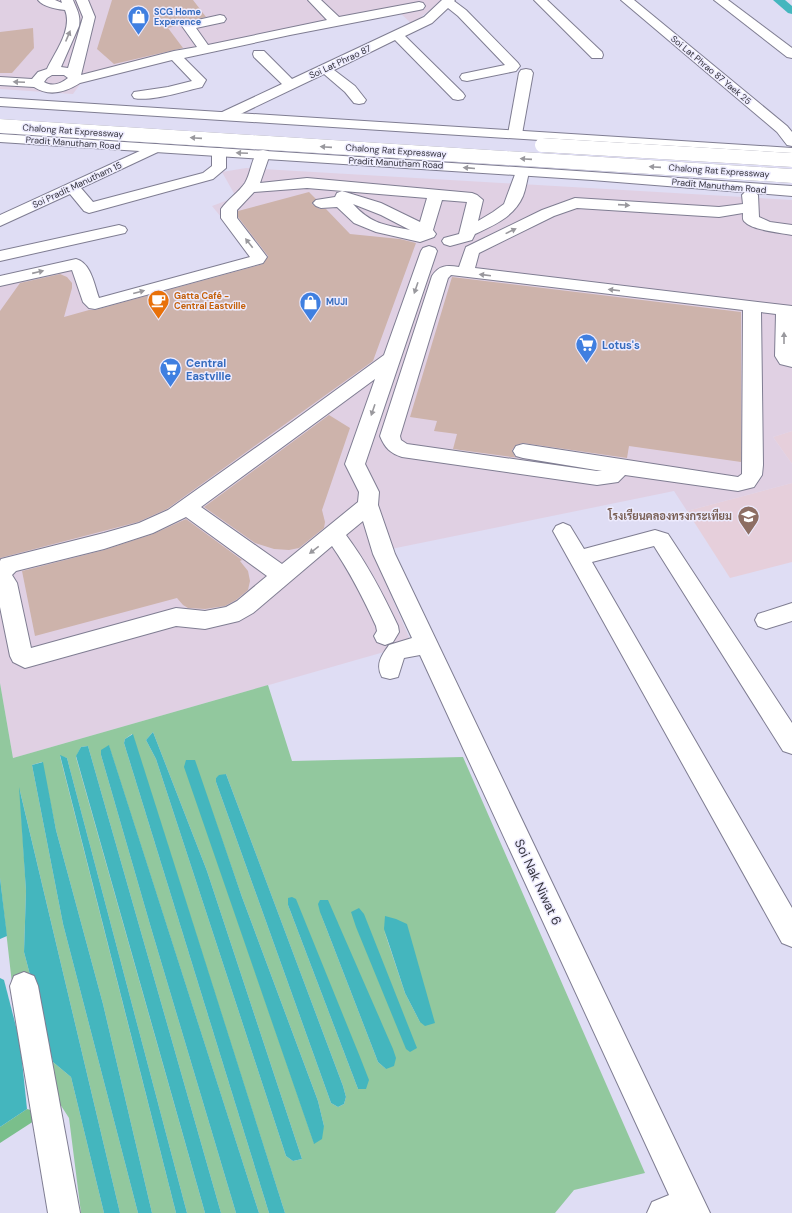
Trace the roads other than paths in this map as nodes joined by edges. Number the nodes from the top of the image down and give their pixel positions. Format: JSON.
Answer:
{"nodes":[{"id":1,"x":44,"y":0,"type":"edge"},
{"id":2,"x":82,"y":0,"type":"edge"},
{"id":3,"x":314,"y":0,"type":"edge"},
{"id":4,"x":540,"y":0,"type":"edge"},
{"id":5,"x":627,"y":0,"type":"edge"},
{"id":6,"x":720,"y":0,"type":"edge"},
{"id":7,"x":448,"y":1,"type":"edge"},
{"id":8,"x":416,"y":3,"type":"edge"},
{"id":9,"x":69,"y":4,"type":"edge"},
{"id":10,"x":431,"y":19,"type":"junction"},
{"id":11,"x":336,"y":21,"type":"junction"},
{"id":12,"x":397,"y":35,"type":"junction"},
{"id":13,"x":238,"y":42,"type":"junction"},
{"id":14,"x":205,"y":48,"type":"junction"},
{"id":15,"x":259,"y":54,"type":"dead end"},
{"id":16,"x":597,"y":54,"type":"dead end"},
{"id":17,"x":792,"y":54,"type":"edge"},
{"id":18,"x":174,"y":55,"type":"junction"},
{"id":19,"x":324,"y":69,"type":"junction"},
{"id":20,"x":52,"y":71,"type":"junction"},
{"id":21,"x":526,"y":73,"type":"dead end"},
{"id":22,"x":74,"y":77,"type":"junction"},
{"id":23,"x":468,"y":77,"type":"dead end"},
{"id":24,"x":0,"y":81,"type":"edge"},
{"id":25,"x":40,"y":85,"type":"junction"},
{"id":26,"x":290,"y":85,"type":"junction"},
{"id":27,"x":61,"y":88,"type":"junction"},
{"id":28,"x":138,"y":95,"type":"dead end"},
{"id":29,"x":458,"y":96,"type":"dead end"},
{"id":30,"x":359,"y":100,"type":"dead end"},
{"id":31,"x":0,"y":102,"type":"edge"},
{"id":32,"x":28,"y":104,"type":"junction"},
{"id":33,"x":45,"y":106,"type":"junction"},
{"id":34,"x":0,"y":112,"type":"edge"},
{"id":35,"x":225,"y":116,"type":"junction"},
{"id":36,"x":0,"y":126,"type":"edge"},
{"id":37,"x":515,"y":134,"type":"junction"},
{"id":38,"x":0,"y":138,"type":"edge"},
{"id":39,"x":587,"y":139,"type":"junction"},
{"id":40,"x":637,"y":142,"type":"junction"},
{"id":41,"x":792,"y":142,"type":"edge"},
{"id":42,"x":155,"y":148,"type":"junction"},
{"id":43,"x":219,"y":152,"type":"junction"},
{"id":44,"x":792,"y":152,"type":"edge"},
{"id":45,"x":263,"y":154,"type":"junction"},
{"id":46,"x":792,"y":160,"type":"edge"},
{"id":47,"x":522,"y":172,"type":"junction"},
{"id":48,"x":592,"y":176,"type":"junction"},
{"id":49,"x":792,"y":176,"type":"edge"},
{"id":50,"x":646,"y":180,"type":"junction"},
{"id":51,"x":314,"y":183,"type":"junction"},
{"id":52,"x":72,"y":187,"type":"junction"},
{"id":53,"x":250,"y":188,"type":"junction"},
{"id":54,"x":750,"y":188,"type":"junction"},
{"id":55,"x":403,"y":191,"type":"junction"},
{"id":56,"x":792,"y":191,"type":"edge"},
{"id":57,"x":436,"y":194,"type":"junction"},
{"id":58,"x":320,"y":203,"type":"dead end"},
{"id":59,"x":751,"y":207,"type":"junction"},
{"id":60,"x":397,"y":216,"type":"junction"},
{"id":61,"x":0,"y":221,"type":"edge"},
{"id":62,"x":792,"y":222,"type":"edge"},
{"id":63,"x":119,"y":230,"type":"dead end"},
{"id":64,"x":792,"y":230,"type":"edge"},
{"id":65,"x":467,"y":231,"type":"junction"},
{"id":66,"x":433,"y":241,"type":"junction"},
{"id":67,"x":0,"y":256,"type":"edge"},
{"id":68,"x":456,"y":271,"type":"junction"},
{"id":69,"x":0,"y":281,"type":"edge"},
{"id":70,"x":752,"y":306,"type":"junction"},
{"id":71,"x":789,"y":311,"type":"edge"},
{"id":72,"x":392,"y":358,"type":"junction"},
{"id":73,"x":792,"y":361,"type":"edge"},
{"id":74,"x":390,"y":436,"type":"junction"},
{"id":75,"x":452,"y":445,"type":"dead end"},
{"id":76,"x":523,"y":451,"type":"dead end"},
{"id":77,"x":621,"y":467,"type":"junction"},
{"id":78,"x":368,"y":505,"type":"junction"},
{"id":79,"x":186,"y":507,"type":"junction"},
{"id":80,"x":563,"y":531,"type":"dead end"},
{"id":81,"x":334,"y":534,"type":"junction"},
{"id":82,"x":578,"y":558,"type":"junction"},
{"id":83,"x":0,"y":574,"type":"edge"},
{"id":84,"x":0,"y":577,"type":"edge"},
{"id":85,"x":278,"y":579,"type":"junction"},
{"id":86,"x":792,"y":612,"type":"edge"},
{"id":87,"x":766,"y":620,"type":"dead end"},
{"id":88,"x":385,"y":636,"type":"dead end"},
{"id":89,"x":427,"y":644,"type":"junction"},
{"id":90,"x":390,"y":670,"type":"dead end"},
{"id":91,"x":792,"y":744,"type":"edge"},
{"id":92,"x":792,"y":934,"type":"edge"},
{"id":93,"x":24,"y":986,"type":"dead end"},
{"id":94,"x":682,"y":1210,"type":"edge"},
{"id":95,"x":64,"y":1213,"type":"edge"}],
"edges":[{"from":1,"to":9,"type":"main road"},
{"from":2,"to":22,"type":"main road"},
{"from":3,"to":11,"type":"main road"},
{"from":4,"to":16,"type":"main road"},
{"from":5,"to":41,"type":"main road","name":"Soi Lat Phrao 87 Yaek 25"},
{"from":6,"to":17,"type":"main road"},
{"from":7,"to":10,"type":"main road","name":"Soi Lat Phrao 87"},
{"from":7,"to":23,"type":"main road"},
{"from":8,"to":10,"type":"main road"},
{"from":8,"to":11,"type":"main road"},
{"from":20,"to":9,"type":"main road","one_way":true},
{"from":10,"to":12,"type":"main road","name":"Soi Lat Phrao 87"},
{"from":11,"to":13,"type":"main road"},
{"from":12,"to":19,"type":"main road","name":"Soi Lat Phrao 87"},
{"from":12,"to":29,"type":"main road"},
{"from":13,"to":14,"type":"main road"},
{"from":13,"to":14,"type":"main road"},
{"from":14,"to":18,"type":"main road"},
{"from":15,"to":26,"type":"main road"},
{"from":18,"to":22,"type":"main road"},
{"from":18,"to":28,"type":"main road"},
{"from":19,"to":26,"type":"main road","name":"Soi Lat Phrao 87"},
{"from":19,"to":30,"type":"main road"},
{"from":20,"to":22,"type":"main road"},
{"from":20,"to":25,"type":"main road"},
{"from":21,"to":37,"type":"main road"},
{"from":22,"to":27,"type":"main road"},
{"from":25,"to":24,"type":"main road","one_way":true},
{"from":25,"to":27,"type":"main road"},
{"from":25,"to":32,"type":"main road"},
{"from":26,"to":35,"type":"main road","name":"Soi Lat Phrao 87"},
{"from":27,"to":33,"type":"main road"},
{"from":31,"to":32,"type":"main road"},
{"from":32,"to":33,"type":"main road"},
{"from":33,"to":35,"type":"main road"},
{"from":34,"to":46,"type":"main road","name":"Chalong Rat Expressway","bridge":true},
{"from":35,"to":37,"type":"main road"},
{"from":49,"to":36,"type":"main road","name":"Chalong Rat Expressway","one_way":true,"bridge":true},
{"from":37,"to":39,"type":"main road"},
{"from":38,"to":42,"type":"main road","name":"Pradit Manutham Road"},
{"from":39,"to":40,"type":"main road"},
{"from":39,"to":48,"type":"main road"},
{"from":40,"to":44,"type":"main road"},
{"from":40,"to":50,"type":"main road"},
{"from":42,"to":43,"type":"main road","name":"Pradit Manutham Road"},
{"from":42,"to":52,"type":"main road","name":"Soi Pradit Manutham 15"},
{"from":45,"to":43,"type":"main road","name":"Pradit Manutham Road","one_way":true},
{"from":43,"to":52,"type":"main road"},
{"from":47,"to":45,"type":"main road","name":"Pradit Manutham Road","one_way":true},
{"from":45,"to":53,"type":"main road"},
{"from":47,"to":48,"type":"main road","name":"Pradit Manutham Road"},
{"from":47,"to":65,"type":"main road"},
{"from":48,"to":50,"type":"main road","name":"Pradit Manutham Road"},
{"from":50,"to":54,"type":"main road","name":"Pradit Manutham Road"},
{"from":51,"to":53,"type":"main road"},
{"from":51,"to":55,"type":"main road"},
{"from":51,"to":60,"type":"main road"},
{"from":52,"to":61,"type":"main road","name":"Soi Pradit Manutham 15"},
{"from":69,"to":53,"type":"main road","one_way":true},
{"from":54,"to":56,"type":"main road","name":"Pradit Manutham Road"},
{"from":54,"to":59,"type":"main road"},
{"from":55,"to":57,"type":"main road"},
{"from":55,"to":60,"type":"main road"},
{"from":57,"to":65,"type":"main road"},
{"from":57,"to":66,"type":"main road","name":"Soi Nak Niwat 6"},
{"from":58,"to":66,"type":"main road"},
{"from":59,"to":62,"type":"main road"},
{"from":59,"to":64,"type":"main road"},
{"from":68,"to":59,"type":"main road","one_way":true},
{"from":60,"to":66,"type":"main road"},
{"from":63,"to":67,"type":"main road"},
{"from":65,"to":66,"type":"main road"},
{"from":66,"to":68,"type":"main road"},
{"from":66,"to":72,"type":"main road","name":"Soi Nak Niwat 6","one_way":true},
{"from":70,"to":68,"type":"main road","one_way":true},
{"from":68,"to":74,"type":"main road"},
{"from":70,"to":71,"type":"main road"},
{"from":70,"to":77,"type":"main road"},
{"from":73,"to":71,"type":"main road","one_way":true},
{"from":72,"to":78,"type":"main road","name":"Soi Nak Niwat 6","one_way":true},
{"from":72,"to":79,"type":"main road"},
{"from":74,"to":75,"type":"main road"},
{"from":74,"to":77,"type":"main road"},
{"from":76,"to":77,"type":"main road"},
{"from":78,"to":81,"type":"main road"},
{"from":78,"to":89,"type":"main road","name":"Soi Nak Niwat 6"},
{"from":79,"to":83,"type":"main road"},
{"from":79,"to":85,"type":"main road"},
{"from":80,"to":82,"type":"main road"},
{"from":81,"to":85,"type":"main road","one_way":true},
{"from":81,"to":88,"type":"main road"},
{"from":82,"to":91,"type":"main road"},
{"from":82,"to":92,"type":"main road"},
{"from":84,"to":85,"type":"main road"},
{"from":86,"to":87,"type":"main road"},
{"from":89,"to":90,"type":"main road"},
{"from":89,"to":94,"type":"main road","name":"Soi Nak Niwat 6"},
{"from":93,"to":95,"type":"main road"}]}
